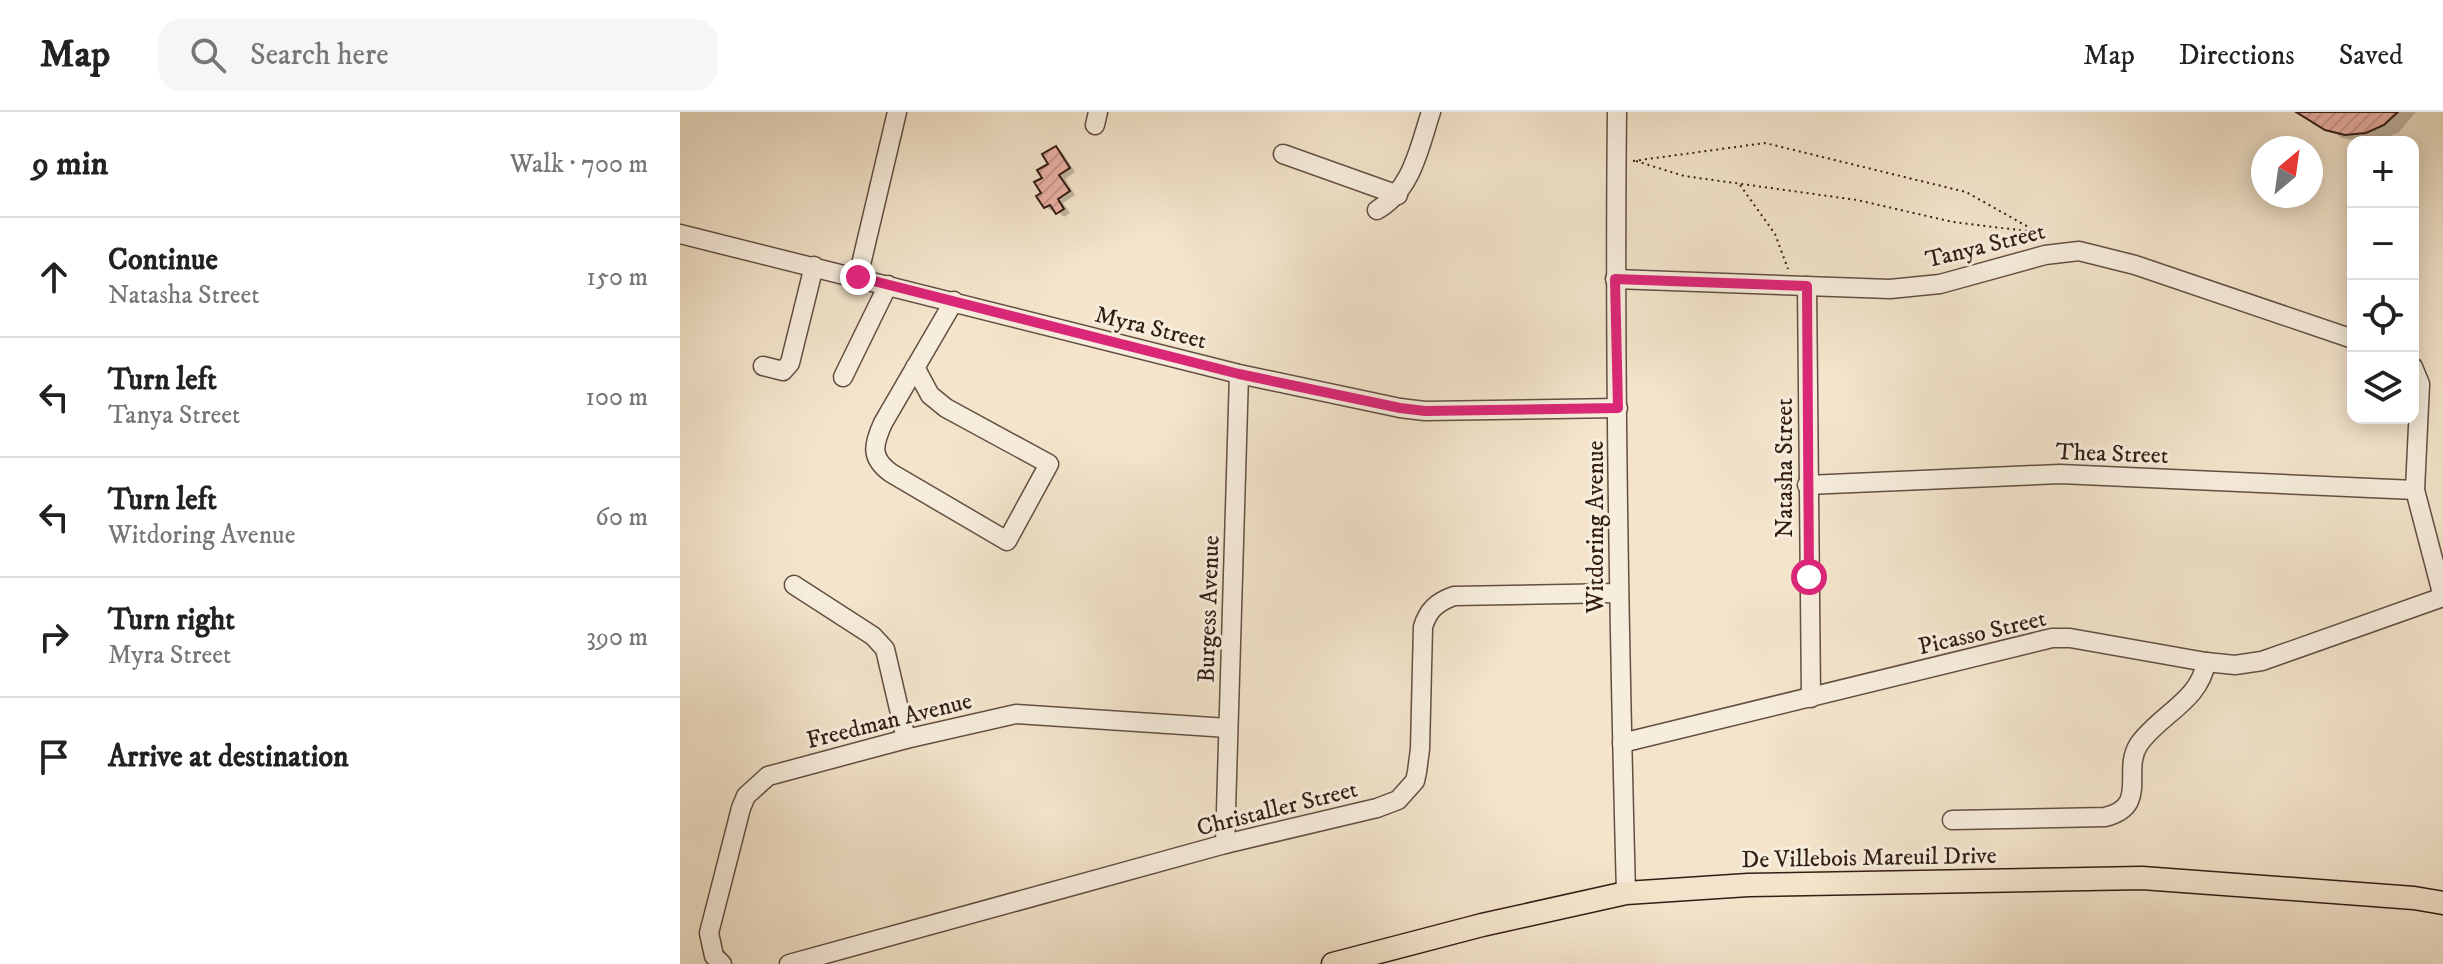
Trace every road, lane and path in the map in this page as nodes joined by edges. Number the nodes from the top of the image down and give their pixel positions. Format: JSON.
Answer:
{"nodes":[{"id":1,"x":897,"y":112,"type":"edge"},
{"id":2,"x":1431,"y":112,"type":"edge"},
{"id":3,"x":1617,"y":112,"type":"edge"},
{"id":4,"x":1283,"y":154,"type":"dead end"},
{"id":5,"x":1635,"y":161,"type":"junction"},
{"id":6,"x":1616,"y":166,"type":"junction"},
{"id":7,"x":1739,"y":184,"type":"junction"},
{"id":8,"x":1398,"y":195,"type":"junction"},
{"id":9,"x":1377,"y":210,"type":"dead end"},
{"id":10,"x":2039,"y":233,"type":"junction"},
{"id":11,"x":680,"y":234,"type":"edge"},
{"id":12,"x":2068,"y":250,"type":"junction"},
{"id":13,"x":814,"y":266,"type":"junction"},
{"id":14,"x":858,"y":277,"type":"junction"},
{"id":15,"x":1615,"y":279,"type":"junction"},
{"id":16,"x":888,"y":285,"type":"junction"},
{"id":17,"x":1798,"y":285,"type":"junction"},
{"id":18,"x":951,"y":306,"type":"junction"},
{"id":19,"x":2347,"y":337,"type":"edge"},
{"id":20,"x":763,"y":366,"type":"dead end"},
{"id":21,"x":915,"y":367,"type":"junction"},
{"id":22,"x":1239,"y":374,"type":"junction"},
{"id":23,"x":843,"y":377,"type":"dead end"},
{"id":24,"x":2419,"y":382,"type":"edge"},
{"id":25,"x":2419,"y":405,"type":"edge"},
{"id":26,"x":1618,"y":408,"type":"junction"},
{"id":27,"x":2418,"y":424,"type":"edge"},
{"id":28,"x":1807,"y":485,"type":"junction"},
{"id":29,"x":2415,"y":490,"type":"junction"},
{"id":30,"x":794,"y":585,"type":"dead end"},
{"id":31,"x":1619,"y":593,"type":"junction"},
{"id":32,"x":2443,"y":597,"type":"edge"},
{"id":33,"x":2206,"y":662,"type":"junction"},
{"id":34,"x":1811,"y":698,"type":"junction"},
{"id":35,"x":1228,"y":728,"type":"junction"},
{"id":36,"x":906,"y":739,"type":"junction"},
{"id":37,"x":1622,"y":743,"type":"junction"},
{"id":38,"x":1952,"y":820,"type":"dead end"},
{"id":39,"x":1225,"y":844,"type":"junction"},
{"id":40,"x":1626,"y":893,"type":"junction"},
{"id":41,"x":2443,"y":894,"type":"edge"},
{"id":42,"x":2414,"y":898,"type":"junction"},
{"id":43,"x":2443,"y":903,"type":"edge"},
{"id":44,"x":722,"y":964,"type":"edge"},
{"id":45,"x":789,"y":964,"type":"edge"},
{"id":46,"x":1333,"y":964,"type":"edge"}],
"edges":[{"from":1,"to":14,"type":"street"},
{"from":2,"to":8,"type":"street"},
{"from":3,"to":6,"type":"street","name":"Witdoring Avenue"},
{"from":4,"to":8,"type":"street"},
{"from":5,"to":6,"type":"path"},
{"from":5,"to":7,"type":"path"},
{"from":5,"to":10,"type":"path"},
{"from":6,"to":15,"type":"street","name":"Witdoring Avenue"},
{"from":7,"to":10,"type":"path"},
{"from":7,"to":17,"type":"path"},
{"from":8,"to":9,"type":"street"},
{"from":10,"to":12,"type":"path"},
{"from":11,"to":13,"type":"street","name":"Myra Street"},
{"from":12,"to":17,"type":"street","name":"Tanya Street"},
{"from":12,"to":19,"type":"street","name":"Tanya Street"},
{"from":13,"to":14,"type":"street","name":"Myra Street"},
{"from":13,"to":20,"type":"street"},
{"from":14,"to":16,"type":"street","name":"Myra Street"},
{"from":15,"to":17,"type":"street","name":"Tanya Street"},
{"from":15,"to":26,"type":"street","name":"Witdoring Avenue"},
{"from":16,"to":18,"type":"street","name":"Myra Street"},
{"from":16,"to":23,"type":"street"},
{"from":17,"to":28,"type":"street","name":"Natasha Street"},
{"from":18,"to":21,"type":"street"},
{"from":18,"to":22,"type":"street","name":"Myra Street"},
{"from":21,"to":21,"type":"street"},
{"from":22,"to":26,"type":"street","name":"Myra Street"},
{"from":22,"to":35,"type":"street","name":"Burgess Avenue"},
{"from":24,"to":25,"type":"street"},
{"from":26,"to":31,"type":"street","name":"Witdoring Avenue"},
{"from":27,"to":29,"type":"street"},
{"from":28,"to":29,"type":"street","name":"Thea Street"},
{"from":28,"to":34,"type":"street","name":"Natasha Street"},
{"from":29,"to":32,"type":"street"},
{"from":30,"to":36,"type":"street"},
{"from":31,"to":37,"type":"street","name":"Witdoring Avenue"},
{"from":31,"to":39,"type":"street","name":"Christaller Street"},
{"from":32,"to":33,"type":"street","name":"Picasso Street"},
{"from":33,"to":34,"type":"street","name":"Picasso Street"},
{"from":33,"to":38,"type":"street"},
{"from":34,"to":37,"type":"street","name":"Picasso Street"},
{"from":35,"to":36,"type":"street","name":"Freedman Avenue"},
{"from":35,"to":39,"type":"street","name":"Burgess Avenue"},
{"from":36,"to":44,"type":"street","name":"Freedman Avenue"},
{"from":37,"to":40,"type":"street","name":"Witdoring Avenue"},
{"from":39,"to":45,"type":"street","name":"Christaller Street"},
{"from":40,"to":42,"type":"main road","name":"De Villebois Mareuil Drive"},
{"from":40,"to":46,"type":"main road","name":"De Villebois Mareuil Drive"},
{"from":41,"to":42,"type":"main road","name":"De Villebois Mareuil Drive"},
{"from":42,"to":43,"type":"main road","name":"De Villebois Mareuil Drive"}]}
